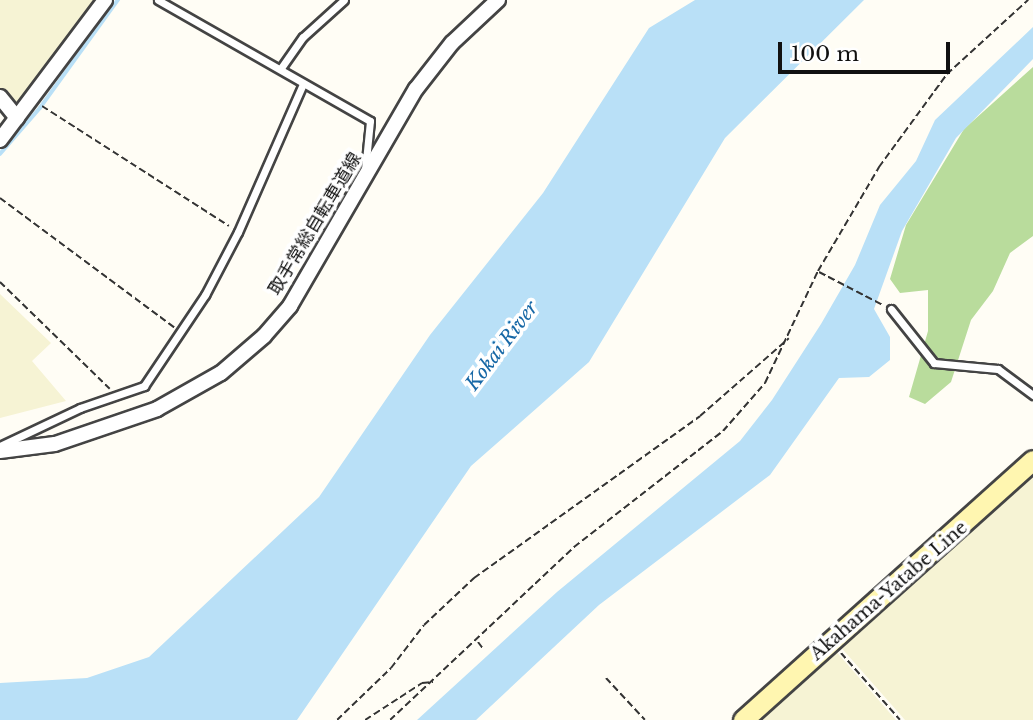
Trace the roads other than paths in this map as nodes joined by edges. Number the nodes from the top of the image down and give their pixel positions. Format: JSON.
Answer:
{"nodes":[{"id":1,"x":106,"y":0,"type":"edge"},
{"id":2,"x":158,"y":0,"type":"edge"},
{"id":3,"x":344,"y":0,"type":"edge"},
{"id":4,"x":498,"y":0,"type":"edge"},
{"id":5,"x":281,"y":68,"type":"junction"},
{"id":6,"x":303,"y":84,"type":"junction"},
{"id":7,"x":0,"y":97,"type":"edge"},
{"id":8,"x":17,"y":118,"type":"junction"},
{"id":9,"x":0,"y":140,"type":"edge"},
{"id":10,"x":364,"y":179,"type":"junction"},
{"id":11,"x":891,"y":309,"type":"dead end"},
{"id":12,"x":1033,"y":395,"type":"edge"},
{"id":13,"x":0,"y":449,"type":"edge"},
{"id":14,"x":1033,"y":460,"type":"edge"},
{"id":15,"x":743,"y":720,"type":"edge"}],
"edges":[{"from":1,"to":8,"type":"street"},
{"from":2,"to":5,"type":"lane"},
{"from":3,"to":5,"type":"lane"},
{"from":4,"to":10,"type":"street","name":"取手常総自転車道線"},
{"from":5,"to":6,"type":"lane"},
{"from":6,"to":10,"type":"lane"},
{"from":6,"to":13,"type":"lane"},
{"from":7,"to":8,"type":"street"},
{"from":8,"to":9,"type":"street"},
{"from":10,"to":13,"type":"street","name":"取手常総自転車道線"},
{"from":11,"to":12,"type":"lane"},
{"from":14,"to":15,"type":"main road","name":"Akahama-Yatabe Line"}]}
